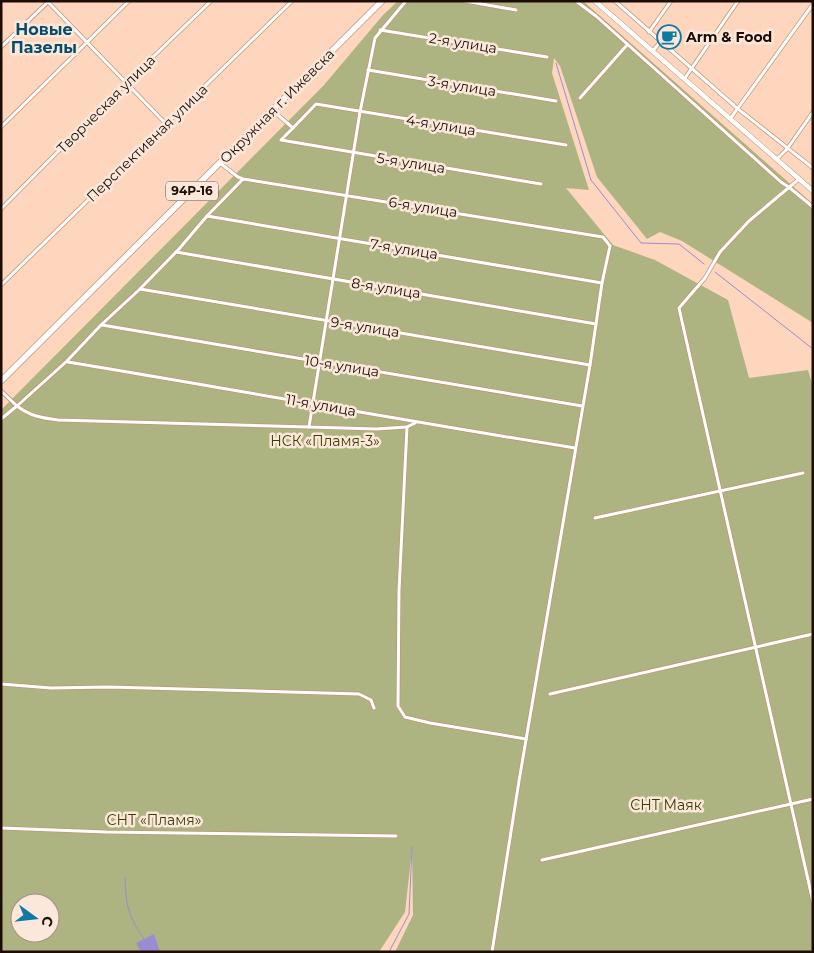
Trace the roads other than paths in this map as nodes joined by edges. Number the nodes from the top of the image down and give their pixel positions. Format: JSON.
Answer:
{"nodes":[{"id":1,"x":129,"y":1,"type":"edge"},
{"id":2,"x":211,"y":1,"type":"edge"},
{"id":3,"x":292,"y":1,"type":"edge"},
{"id":4,"x":382,"y":1,"type":"edge"},
{"id":5,"x":406,"y":1,"type":"edge"},
{"id":6,"x":465,"y":1,"type":"edge"},
{"id":7,"x":576,"y":1,"type":"edge"},
{"id":8,"x":595,"y":1,"type":"edge"},
{"id":9,"x":615,"y":1,"type":"edge"},
{"id":10,"x":671,"y":1,"type":"edge"},
{"id":11,"x":738,"y":1,"type":"edge"},
{"id":12,"x":48,"y":2,"type":"edge"},
{"id":13,"x":813,"y":4,"type":"edge"},
{"id":14,"x":516,"y":10,"type":"dead end"},
{"id":15,"x":380,"y":30,"type":"junction"},
{"id":16,"x":649,"y":32,"type":"junction"},
{"id":17,"x":660,"y":42,"type":"junction"},
{"id":18,"x":87,"y":43,"type":"junction"},
{"id":19,"x":627,"y":44,"type":"junction"},
{"id":20,"x":1,"y":47,"type":"edge"},
{"id":21,"x":653,"y":50,"type":"junction"},
{"id":22,"x":547,"y":57,"type":"dead end"},
{"id":23,"x":691,"y":68,"type":"junction"},
{"id":24,"x":368,"y":70,"type":"junction"},
{"id":25,"x":685,"y":78,"type":"junction"},
{"id":26,"x":125,"y":84,"type":"junction"},
{"id":27,"x":580,"y":98,"type":"dead end"},
{"id":28,"x":556,"y":101,"type":"dead end"},
{"id":29,"x":738,"y":109,"type":"junction"},
{"id":30,"x":272,"y":110,"type":"junction"},
{"id":31,"x":360,"y":112,"type":"junction"},
{"id":32,"x":813,"y":112,"type":"edge"},
{"id":33,"x":730,"y":120,"type":"junction"},
{"id":34,"x":166,"y":124,"type":"junction"},
{"id":35,"x":1,"y":127,"type":"edge"},
{"id":36,"x":293,"y":128,"type":"junction"},
{"id":37,"x":566,"y":145,"type":"dead end"},
{"id":38,"x":787,"y":149,"type":"junction"},
{"id":39,"x":353,"y":153,"type":"junction"},
{"id":40,"x":777,"y":160,"type":"junction"},
{"id":41,"x":220,"y":163,"type":"junction"},
{"id":42,"x":813,"y":168,"type":"edge"},
{"id":43,"x":799,"y":178,"type":"junction"},
{"id":44,"x":243,"y":179,"type":"junction"},
{"id":45,"x":541,"y":184,"type":"dead end"},
{"id":46,"x":790,"y":188,"type":"junction"},
{"id":47,"x":813,"y":191,"type":"edge"},
{"id":48,"x":347,"y":195,"type":"junction"},
{"id":49,"x":813,"y":207,"type":"edge"},
{"id":50,"x":1,"y":209,"type":"edge"},
{"id":51,"x":207,"y":216,"type":"junction"},
{"id":52,"x":340,"y":238,"type":"junction"},
{"id":53,"x":176,"y":252,"type":"junction"},
{"id":54,"x":333,"y":279,"type":"junction"},
{"id":55,"x":602,"y":283,"type":"junction"},
{"id":56,"x":1,"y":285,"type":"edge"},
{"id":57,"x":140,"y":289,"type":"junction"},
{"id":58,"x":326,"y":321,"type":"junction"},
{"id":59,"x":596,"y":324,"type":"junction"},
{"id":60,"x":101,"y":325,"type":"junction"},
{"id":61,"x":67,"y":362,"type":"junction"},
{"id":62,"x":319,"y":363,"type":"junction"},
{"id":63,"x":590,"y":365,"type":"junction"},
{"id":64,"x":1,"y":381,"type":"edge"},
{"id":65,"x":1,"y":391,"type":"edge"},
{"id":66,"x":313,"y":403,"type":"junction"},
{"id":67,"x":17,"y":406,"type":"junction"},
{"id":68,"x":582,"y":406,"type":"junction"},
{"id":69,"x":1,"y":419,"type":"edge"},
{"id":70,"x":415,"y":423,"type":"junction"},
{"id":71,"x":309,"y":427,"type":"junction"},
{"id":72,"x":407,"y":427,"type":"junction"},
{"id":73,"x":575,"y":448,"type":"junction"},
{"id":74,"x":803,"y":473,"type":"dead end"},
{"id":75,"x":719,"y":490,"type":"junction"},
{"id":76,"x":595,"y":518,"type":"dead end"},
{"id":77,"x":813,"y":634,"type":"edge"},
{"id":78,"x":755,"y":648,"type":"junction"},
{"id":79,"x":1,"y":684,"type":"edge"},
{"id":80,"x":550,"y":694,"type":"dead end"},
{"id":81,"x":374,"y":708,"type":"dead end"},
{"id":82,"x":526,"y":739,"type":"junction"},
{"id":83,"x":813,"y":799,"type":"edge"},
{"id":84,"x":791,"y":805,"type":"junction"},
{"id":85,"x":1,"y":828,"type":"edge"},
{"id":86,"x":396,"y":836,"type":"dead end"},
{"id":87,"x":542,"y":860,"type":"dead end"},
{"id":88,"x":813,"y":902,"type":"edge"},
{"id":89,"x":492,"y":952,"type":"edge"}],
"edges":[{"from":1,"to":18,"type":"street"},
{"from":2,"to":26,"type":"street","name":"Творческая улица"},
{"from":3,"to":34,"type":"street","name":"Перспективная улица"},
{"from":4,"to":30,"type":"main road","name":"Окружная г. Ижевска","number":"94Р-16"},
{"from":5,"to":15,"type":"street"},
{"from":6,"to":14,"type":"street"},
{"from":7,"to":19,"type":"street"},
{"from":8,"to":21,"type":"street"},
{"from":9,"to":16,"type":"street"},
{"from":10,"to":16,"type":"street"},
{"from":11,"to":23,"type":"street"},
{"from":12,"to":18,"type":"street"},
{"from":12,"to":20,"type":"street"},
{"from":13,"to":29,"type":"street"},
{"from":15,"to":22,"type":"street","name":"2-я улица"},
{"from":15,"to":24,"type":"street"},
{"from":16,"to":17,"type":"street"},
{"from":17,"to":21,"type":"street"},
{"from":17,"to":23,"type":"street"},
{"from":18,"to":26,"type":"street"},
{"from":18,"to":35,"type":"street"},
{"from":19,"to":27,"type":"street"},
{"from":19,"to":46,"type":"street"},
{"from":21,"to":25,"type":"street"},
{"from":23,"to":25,"type":"street"},
{"from":23,"to":29,"type":"street"},
{"from":24,"to":28,"type":"street","name":"3-я улица"},
{"from":24,"to":31,"type":"street"},
{"from":25,"to":33,"type":"street"},
{"from":26,"to":34,"type":"street"},
{"from":26,"to":50,"type":"street","name":"Творческая улица"},
{"from":29,"to":33,"type":"street"},
{"from":29,"to":38,"type":"street"},
{"from":30,"to":36,"type":"street"},
{"from":30,"to":41,"type":"main road","name":"Окружная г. Ижевска","number":"94Р-16"},
{"from":31,"to":36,"type":"street","name":"4-я улица"},
{"from":31,"to":37,"type":"street","name":"4-я улица"},
{"from":31,"to":39,"type":"street"},
{"from":32,"to":38,"type":"street"},
{"from":33,"to":40,"type":"street"},
{"from":34,"to":56,"type":"street","name":"Перспективная улица"},
{"from":36,"to":39,"type":"street","name":"5-я улица"},
{"from":38,"to":40,"type":"street"},
{"from":38,"to":42,"type":"street"},
{"from":39,"to":45,"type":"street","name":"5-я улица"},
{"from":39,"to":48,"type":"street"},
{"from":40,"to":43,"type":"street"},
{"from":41,"to":44,"type":"street"},
{"from":41,"to":64,"type":"main road","name":"Окружная г. Ижевска","number":"94Р-16"},
{"from":43,"to":46,"type":"street"},
{"from":43,"to":47,"type":"street"},
{"from":44,"to":48,"type":"street","name":"6-я улица"},
{"from":44,"to":51,"type":"street"},
{"from":46,"to":49,"type":"street"},
{"from":46,"to":75,"type":"street"},
{"from":48,"to":52,"type":"street"},
{"from":48,"to":55,"type":"street","name":"6-я улица"},
{"from":51,"to":52,"type":"street","name":"7-я улица"},
{"from":51,"to":53,"type":"street"},
{"from":52,"to":54,"type":"street"},
{"from":52,"to":55,"type":"street","name":"7-я улица"},
{"from":53,"to":54,"type":"street","name":"8-я улица"},
{"from":53,"to":57,"type":"street"},
{"from":54,"to":58,"type":"street"},
{"from":54,"to":59,"type":"street","name":"8-я улица"},
{"from":55,"to":59,"type":"street"},
{"from":57,"to":58,"type":"street","name":"9-я улица"},
{"from":57,"to":60,"type":"street"},
{"from":58,"to":62,"type":"street"},
{"from":58,"to":63,"type":"street","name":"9-я улица"},
{"from":59,"to":63,"type":"street"},
{"from":60,"to":61,"type":"street"},
{"from":60,"to":62,"type":"street","name":"10-я улица"},
{"from":61,"to":66,"type":"street","name":"11-я улица"},
{"from":61,"to":67,"type":"street"},
{"from":62,"to":66,"type":"street"},
{"from":62,"to":68,"type":"street","name":"10-я улица"},
{"from":63,"to":68,"type":"street"},
{"from":65,"to":67,"type":"street"},
{"from":66,"to":70,"type":"street","name":"11-я улица"},
{"from":66,"to":71,"type":"street"},
{"from":67,"to":69,"type":"street"},
{"from":67,"to":71,"type":"street"},
{"from":68,"to":73,"type":"street"},
{"from":70,"to":72,"type":"street"},
{"from":70,"to":73,"type":"street","name":"11-я улица"},
{"from":71,"to":72,"type":"street"},
{"from":72,"to":82,"type":"street"},
{"from":73,"to":82,"type":"street"},
{"from":74,"to":75,"type":"street"},
{"from":75,"to":76,"type":"street"},
{"from":75,"to":78,"type":"street"},
{"from":77,"to":78,"type":"street"},
{"from":78,"to":80,"type":"street"},
{"from":78,"to":84,"type":"street"},
{"from":79,"to":81,"type":"street"},
{"from":82,"to":89,"type":"street"},
{"from":83,"to":84,"type":"street"},
{"from":84,"to":87,"type":"street"},
{"from":84,"to":88,"type":"street"},
{"from":85,"to":86,"type":"street"}]}
